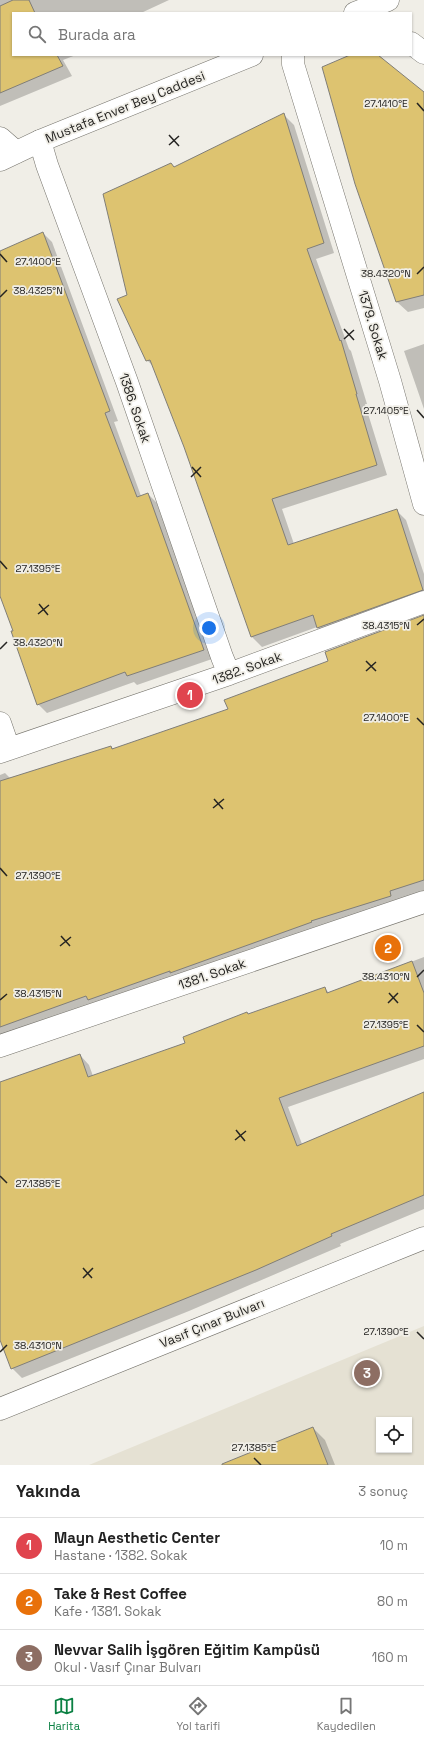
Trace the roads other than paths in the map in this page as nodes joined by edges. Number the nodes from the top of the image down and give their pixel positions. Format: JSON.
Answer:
{"nodes":[{"id":1,"x":388,"y":0,"type":"edge"},
{"id":2,"x":363,"y":9,"type":"edge"},
{"id":3,"x":412,"y":44,"type":"edge"},
{"id":4,"x":424,"y":53,"type":"edge"},
{"id":5,"x":250,"y":56,"type":"edge"},
{"id":6,"x":293,"y":56,"type":"edge"},
{"id":7,"x":40,"y":141,"type":"junction"},
{"id":8,"x":5,"y":150,"type":"edge"},
{"id":9,"x":424,"y":504,"type":"edge"},
{"id":10,"x":424,"y":602,"type":"edge"},
{"id":11,"x":229,"y":674,"type":"junction"},
{"id":12,"x":0,"y":723,"type":"edge"},
{"id":13,"x":5,"y":751,"type":"edge"},
{"id":14,"x":424,"y":902,"type":"edge"},
{"id":15,"x":0,"y":1046,"type":"edge"},
{"id":16,"x":424,"y":1238,"type":"edge"},
{"id":17,"x":2,"y":1404,"type":"edge"}],
"edges":[{"from":1,"to":2,"type":"street"},
{"from":3,"to":4,"type":"street"},
{"from":5,"to":7,"type":"street","name":"Mustafa Enver Bey Caddesi"},
{"from":6,"to":9,"type":"street","name":"1379. Sokak"},
{"from":7,"to":8,"type":"street","name":"Mustafa Enver Bey Caddesi"},
{"from":7,"to":11,"type":"street","name":"1386. Sokak"},
{"from":10,"to":11,"type":"street","name":"1382. Sokak"},
{"from":11,"to":13,"type":"street","name":"1382. Sokak"},
{"from":12,"to":13,"type":"street"},
{"from":14,"to":15,"type":"street","name":"1381. Sokak"},
{"from":16,"to":17,"type":"street","name":"Vasıf Çınar Bulvarı"}]}
